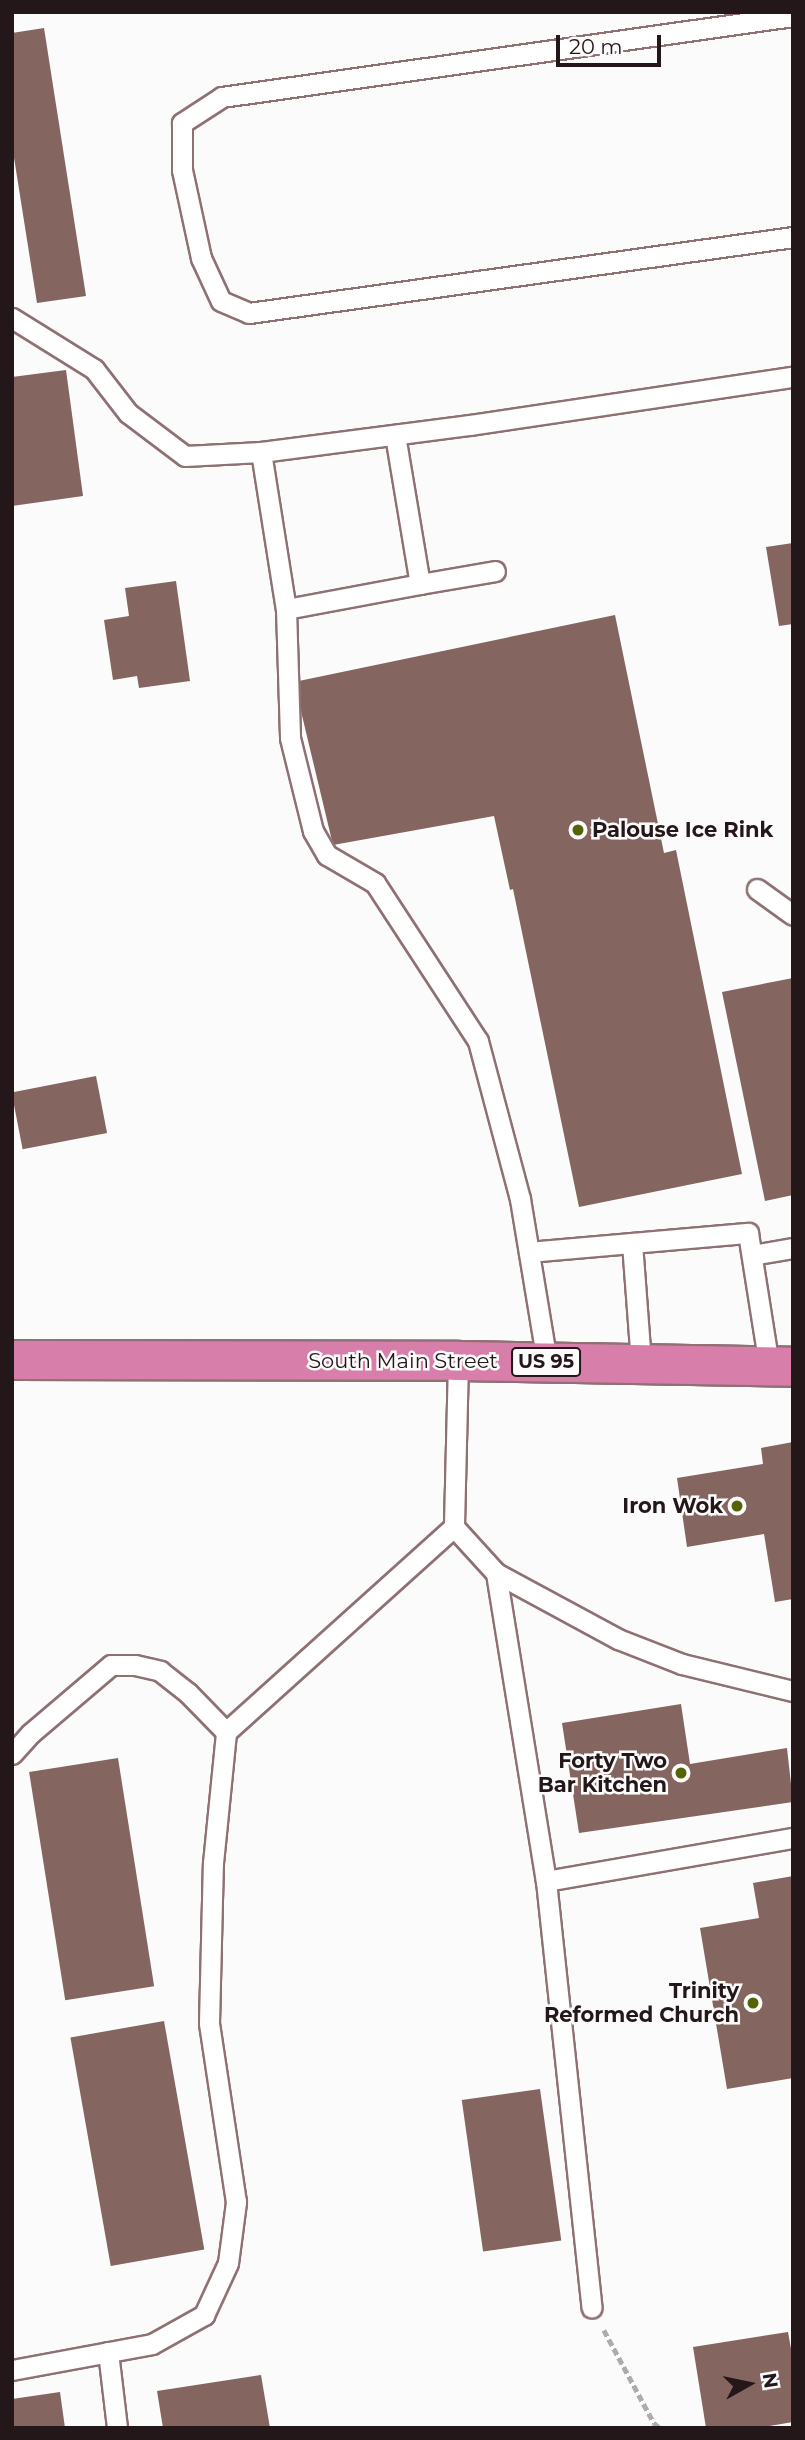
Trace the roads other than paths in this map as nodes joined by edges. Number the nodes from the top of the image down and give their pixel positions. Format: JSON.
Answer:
{"nodes":[{"id":1,"x":793,"y":16,"type":"edge"},
{"id":2,"x":793,"y":237,"type":"edge"},
{"id":3,"x":12,"y":318,"type":"edge"},
{"id":4,"x":793,"y":377,"type":"edge"},
{"id":5,"x":395,"y":435,"type":"junction"},
{"id":6,"x":261,"y":452,"type":"junction"},
{"id":7,"x":495,"y":571,"type":"dead end"},
{"id":8,"x":420,"y":584,"type":"junction"},
{"id":9,"x":286,"y":609,"type":"junction"},
{"id":10,"x":757,"y":889,"type":"dead end"},
{"id":11,"x":793,"y":915,"type":"edge"},
{"id":12,"x":632,"y":1243,"type":"junction"},
{"id":13,"x":793,"y":1248,"type":"edge"},
{"id":14,"x":529,"y":1252,"type":"junction"},
{"id":15,"x":752,"y":1255,"type":"junction"},
{"id":16,"x":12,"y":1360,"type":"edge"},
{"id":17,"x":458,"y":1361,"type":"junction"},
{"id":18,"x":547,"y":1362,"type":"junction"},
{"id":19,"x":641,"y":1363,"type":"junction"},
{"id":20,"x":781,"y":1366,"type":"edge"},
{"id":21,"x":454,"y":1527,"type":"junction"},
{"id":22,"x":496,"y":1573,"type":"junction"},
{"id":23,"x":793,"y":1691,"type":"edge"},
{"id":24,"x":226,"y":1732,"type":"junction"},
{"id":25,"x":12,"y":1754,"type":"edge"},
{"id":26,"x":793,"y":1838,"type":"edge"},
{"id":27,"x":546,"y":1881,"type":"junction"},
{"id":28,"x":592,"y":2308,"type":"road end"},
{"id":29,"x":108,"y":2352,"type":"junction"},
{"id":30,"x":12,"y":2370,"type":"edge"},
{"id":31,"x":117,"y":2428,"type":"edge"}],
"edges":[{"from":1,"to":2,"type":"lane"},
{"from":3,"to":6,"type":"lane"},
{"from":4,"to":5,"type":"lane"},
{"from":5,"to":6,"type":"lane"},
{"from":5,"to":8,"type":"lane"},
{"from":6,"to":9,"type":"lane"},
{"from":7,"to":8,"type":"lane"},
{"from":8,"to":9,"type":"lane"},
{"from":9,"to":14,"type":"lane"},
{"from":10,"to":11,"type":"lane"},
{"from":12,"to":14,"type":"lane"},
{"from":12,"to":15,"type":"lane"},
{"from":12,"to":19,"type":"lane"},
{"from":13,"to":15,"type":"lane"},
{"from":14,"to":18,"type":"lane"},
{"from":15,"to":20,"type":"lane"},
{"from":16,"to":17,"type":"highway","name":"South Main Street","number":"US 95"},
{"from":17,"to":18,"type":"highway","name":"South Main Street","number":"US 95"},
{"from":17,"to":21,"type":"lane"},
{"from":18,"to":19,"type":"highway","name":"South Main Street","number":"US 95"},
{"from":19,"to":20,"type":"highway","name":"South Main Street","number":"US 95"},
{"from":21,"to":22,"type":"lane"},
{"from":21,"to":24,"type":"lane"},
{"from":22,"to":23,"type":"lane"},
{"from":22,"to":27,"type":"lane"},
{"from":24,"to":25,"type":"lane"},
{"from":24,"to":29,"type":"lane"},
{"from":26,"to":27,"type":"lane"},
{"from":27,"to":28,"type":"lane"},
{"from":29,"to":30,"type":"lane"},
{"from":29,"to":31,"type":"lane"}]}
